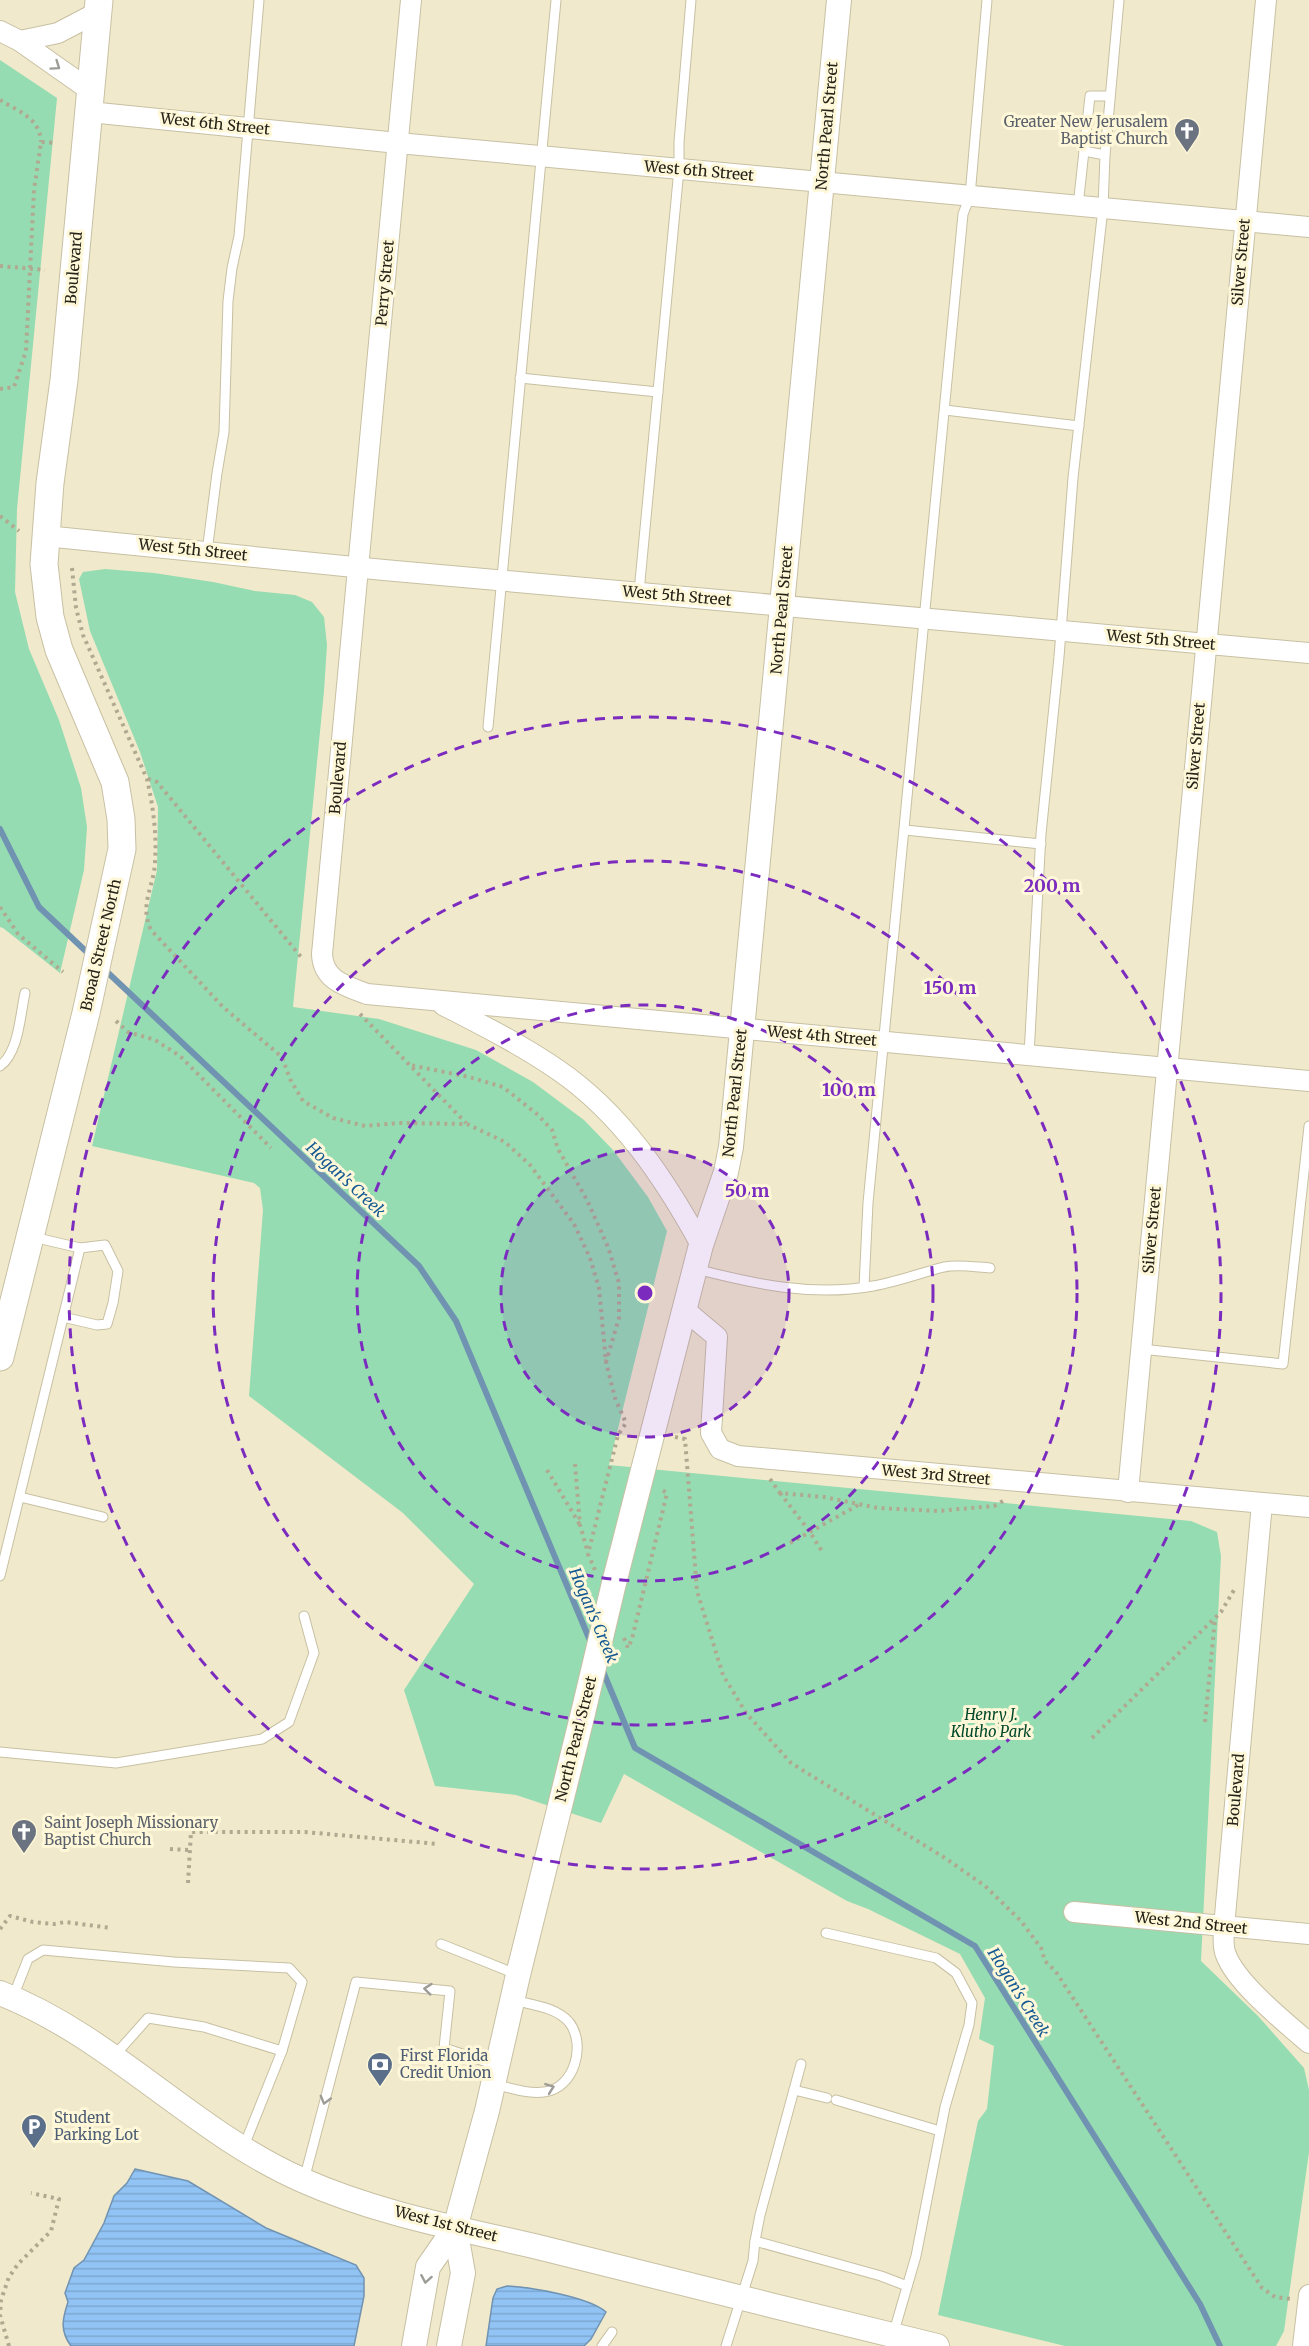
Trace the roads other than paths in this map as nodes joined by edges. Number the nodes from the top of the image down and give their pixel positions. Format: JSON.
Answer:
{"nodes":[{"id":1,"x":259,"y":0,"type":"edge"},
{"id":2,"x":411,"y":0,"type":"edge"},
{"id":3,"x":556,"y":0,"type":"edge"},
{"id":4,"x":691,"y":0,"type":"edge"},
{"id":5,"x":838,"y":0,"type":"edge"},
{"id":6,"x":987,"y":0,"type":"edge"},
{"id":7,"x":1119,"y":0,"type":"edge"},
{"id":8,"x":1266,"y":0,"type":"edge"},
{"id":9,"x":98,"y":6,"type":"edge"},
{"id":10,"x":0,"y":31,"type":"edge"},
{"id":11,"x":20,"y":41,"type":"junction"},
{"id":12,"x":1110,"y":96,"type":"junction"},
{"id":13,"x":90,"y":101,"type":"junction"},
{"id":14,"x":247,"y":127,"type":"junction"},
{"id":15,"x":398,"y":143,"type":"junction"},
{"id":16,"x":1084,"y":151,"type":"junction"},
{"id":17,"x":1105,"y":155,"type":"junction"},
{"id":18,"x":541,"y":156,"type":"junction"},
{"id":19,"x":679,"y":169,"type":"junction"},
{"id":20,"x":822,"y":182,"type":"junction"},
{"id":21,"x":970,"y":196,"type":"junction"},
{"id":22,"x":1078,"y":206,"type":"junction"},
{"id":23,"x":1103,"y":208,"type":"junction"},
{"id":24,"x":1245,"y":220,"type":"junction"},
{"id":25,"x":1309,"y":226,"type":"edge"},
{"id":26,"x":520,"y":378,"type":"junction"},
{"id":27,"x":658,"y":392,"type":"junction"},
{"id":28,"x":945,"y":410,"type":"junction"},
{"id":29,"x":1079,"y":426,"type":"junction"},
{"id":30,"x":32,"y":533,"type":"junction"},
{"id":31,"x":207,"y":552,"type":"junction"},
{"id":32,"x":357,"y":567,"type":"junction"},
{"id":33,"x":501,"y":580,"type":"junction"},
{"id":34,"x":639,"y":592,"type":"junction"},
{"id":35,"x":782,"y":605,"type":"junction"},
{"id":36,"x":925,"y":619,"type":"junction"},
{"id":37,"x":1062,"y":631,"type":"junction"},
{"id":38,"x":1205,"y":644,"type":"junction"},
{"id":39,"x":1309,"y":653,"type":"edge"},
{"id":40,"x":488,"y":727,"type":"dead end"},
{"id":41,"x":905,"y":830,"type":"junction"},
{"id":42,"x":1041,"y":844,"type":"junction"},
{"id":43,"x":337,"y":983,"type":"joint"},
{"id":44,"x":25,"y":993,"type":"dead end"},
{"id":45,"x":436,"y":1001,"type":"junction"},
{"id":46,"x":742,"y":1030,"type":"junction"},
{"id":47,"x":885,"y":1041,"type":"junction"},
{"id":48,"x":1029,"y":1054,"type":"junction"},
{"id":49,"x":0,"y":1066,"type":"edge"},
{"id":50,"x":1167,"y":1067,"type":"junction"},
{"id":51,"x":1309,"y":1081,"type":"edge"},
{"id":52,"x":1309,"y":1126,"type":"edge"},
{"id":53,"x":31,"y":1236,"type":"junction"},
{"id":54,"x":701,"y":1245,"type":"junction"},
{"id":55,"x":80,"y":1248,"type":"junction"},
{"id":56,"x":990,"y":1268,"type":"dead end"},
{"id":57,"x":696,"y":1269,"type":"junction"},
{"id":58,"x":864,"y":1287,"type":"junction"},
{"id":59,"x":686,"y":1311,"type":"junction"},
{"id":60,"x":63,"y":1317,"type":"junction"},
{"id":61,"x":1141,"y":1349,"type":"junction"},
{"id":62,"x":0,"y":1357,"type":"edge"},
{"id":63,"x":1128,"y":1492,"type":"junction"},
{"id":64,"x":20,"y":1497,"type":"junction"},
{"id":65,"x":1262,"y":1503,"type":"junction"},
{"id":66,"x":1309,"y":1508,"type":"edge"},
{"id":67,"x":103,"y":1517,"type":"dead end"},
{"id":68,"x":0,"y":1576,"type":"edge"},
{"id":69,"x":304,"y":1616,"type":"dead end"},
{"id":70,"x":0,"y":1752,"type":"edge"},
{"id":71,"x":1074,"y":1912,"type":"dead end"},
{"id":72,"x":1224,"y":1927,"type":"junction"},
{"id":73,"x":825,"y":1933,"type":"dead end"},
{"id":74,"x":1309,"y":1934,"type":"edge"},
{"id":75,"x":441,"y":1944,"type":"dead end"},
{"id":76,"x":518,"y":1974,"type":"junction"},
{"id":77,"x":6,"y":1996,"type":"edge"},
{"id":78,"x":513,"y":2000,"type":"junction"},
{"id":79,"x":1309,"y":2043,"type":"edge"},
{"id":80,"x":282,"y":2051,"type":"junction"},
{"id":81,"x":114,"y":2057,"type":"junction"},
{"id":82,"x":801,"y":2064,"type":"dead end"},
{"id":83,"x":496,"y":2075,"type":"junction"},
{"id":84,"x":794,"y":2090,"type":"junction"},
{"id":85,"x":940,"y":2131,"type":"junction"},
{"id":86,"x":243,"y":2149,"type":"junction"},
{"id":87,"x":304,"y":2181,"type":"junction"},
{"id":88,"x":455,"y":2228,"type":"junction"},
{"id":89,"x":755,"y":2241,"type":"junction"},
{"id":90,"x":907,"y":2286,"type":"junction"},
{"id":91,"x":1300,"y":2297,"type":"edge"},
{"id":92,"x":743,"y":2298,"type":"junction"},
{"id":93,"x":612,"y":2332,"type":"dead end"},
{"id":94,"x":893,"y":2335,"type":"junction"},
{"id":95,"x":414,"y":2346,"type":"edge"},
{"id":96,"x":449,"y":2346,"type":"edge"},
{"id":97,"x":602,"y":2346,"type":"edge"},
{"id":98,"x":726,"y":2346,"type":"edge"},
{"id":99,"x":937,"y":2346,"type":"edge"},
{"id":100,"x":1303,"y":2346,"type":"edge"}],
"edges":[{"from":1,"to":14,"type":"lane"},
{"from":2,"to":15,"type":"street","name":"Perry Street"},
{"from":3,"to":18,"type":"lane"},
{"from":4,"to":19,"type":"lane"},
{"from":5,"to":20,"type":"street","name":"North Pearl Street"},
{"from":6,"to":21,"type":"lane"},
{"from":7,"to":12,"type":"lane"},
{"from":8,"to":24,"type":"street","name":"Silver Street"},
{"from":9,"to":11,"type":"street"},
{"from":9,"to":13,"type":"main road","name":"Boulevard"},
{"from":10,"to":11,"type":"street","name":"West 6th Street"},
{"from":11,"to":13,"type":"street","name":"West 6th Street","one_way":true},
{"from":12,"to":16,"type":"lane"},
{"from":12,"to":17,"type":"lane"},
{"from":13,"to":14,"type":"street","name":"West 6th Street"},
{"from":13,"to":30,"type":"main road","name":"Boulevard"},
{"from":14,"to":15,"type":"street","name":"West 6th Street"},
{"from":14,"to":31,"type":"lane"},
{"from":15,"to":18,"type":"street","name":"West 6th Street"},
{"from":15,"to":32,"type":"street","name":"Perry Street"},
{"from":16,"to":17,"type":"lane"},
{"from":16,"to":22,"type":"lane"},
{"from":17,"to":23,"type":"lane"},
{"from":18,"to":19,"type":"street","name":"West 6th Street"},
{"from":18,"to":26,"type":"lane"},
{"from":19,"to":20,"type":"street","name":"West 6th Street"},
{"from":19,"to":27,"type":"lane"},
{"from":20,"to":21,"type":"street","name":"West 6th Street"},
{"from":20,"to":35,"type":"street","name":"North Pearl Street"},
{"from":21,"to":22,"type":"street","name":"West 6th Street"},
{"from":21,"to":28,"type":"lane"},
{"from":22,"to":23,"type":"street","name":"West 6th Street"},
{"from":23,"to":24,"type":"street","name":"West 6th Street"},
{"from":23,"to":29,"type":"lane"},
{"from":24,"to":25,"type":"street","name":"West 6th Street"},
{"from":24,"to":38,"type":"street","name":"Silver Street"},
{"from":26,"to":27,"type":"lane"},
{"from":26,"to":33,"type":"lane"},
{"from":27,"to":34,"type":"lane"},
{"from":28,"to":29,"type":"lane"},
{"from":28,"to":36,"type":"lane"},
{"from":29,"to":37,"type":"lane"},
{"from":30,"to":31,"type":"street","name":"West 5th Street"},
{"from":30,"to":53,"type":"main road","name":"Broad Street North"},
{"from":31,"to":32,"type":"street","name":"West 5th Street"},
{"from":32,"to":33,"type":"street","name":"West 5th Street"},
{"from":32,"to":43,"type":"street","name":"Boulevard"},
{"from":33,"to":34,"type":"street","name":"West 5th Street"},
{"from":33,"to":40,"type":"lane"},
{"from":34,"to":35,"type":"street","name":"West 5th Street"},
{"from":35,"to":36,"type":"street","name":"West 5th Street"},
{"from":35,"to":46,"type":"street","name":"North Pearl Street"},
{"from":36,"to":37,"type":"street","name":"West 5th Street"},
{"from":36,"to":41,"type":"lane"},
{"from":37,"to":38,"type":"street","name":"West 5th Street"},
{"from":37,"to":42,"type":"lane"},
{"from":38,"to":39,"type":"street","name":"West 5th Street"},
{"from":38,"to":50,"type":"street","name":"Silver Street"},
{"from":41,"to":42,"type":"lane"},
{"from":41,"to":47,"type":"lane"},
{"from":42,"to":48,"type":"lane"},
{"from":43,"to":45,"type":"street","name":"West 4th Street"},
{"from":44,"to":49,"type":"lane"},
{"from":45,"to":46,"type":"street","name":"West 4th Street"},
{"from":45,"to":54,"type":"street"},
{"from":46,"to":47,"type":"street","name":"West 4th Street"},
{"from":46,"to":54,"type":"street","name":"North Pearl Street"},
{"from":47,"to":48,"type":"street","name":"West 4th Street"},
{"from":47,"to":58,"type":"lane"},
{"from":48,"to":50,"type":"street","name":"West 4th Street"},
{"from":50,"to":51,"type":"street","name":"West 4th Street"},
{"from":50,"to":61,"type":"street","name":"Silver Street"},
{"from":52,"to":61,"type":"lane"},
{"from":53,"to":55,"type":"lane"},
{"from":53,"to":62,"type":"main road","name":"Broad Street North"},
{"from":54,"to":57,"type":"street","name":"North Pearl Street"},
{"from":55,"to":60,"type":"lane"},
{"from":55,"to":60,"type":"lane"},
{"from":56,"to":58,"type":"lane"},
{"from":57,"to":58,"type":"lane"},
{"from":57,"to":59,"type":"street","name":"North Pearl Street"},
{"from":59,"to":63,"type":"street","name":"West 3rd Street"},
{"from":59,"to":76,"type":"street","name":"North Pearl Street","bridge":true},
{"from":60,"to":64,"type":"lane"},
{"from":61,"to":63,"type":"street","name":"Silver Street"},
{"from":63,"to":65,"type":"street","name":"West 3rd Street"},
{"from":64,"to":67,"type":"lane"},
{"from":64,"to":68,"type":"lane"},
{"from":65,"to":66,"type":"street","name":"West 3rd Street"},
{"from":65,"to":72,"type":"street","name":"Boulevard"},
{"from":69,"to":70,"type":"lane"},
{"from":71,"to":72,"type":"street","name":"West 2nd Street"},
{"from":72,"to":74,"type":"street","name":"West 2nd Street"},
{"from":72,"to":79,"type":"street","name":"Boulevard"},
{"from":73,"to":85,"type":"lane"},
{"from":75,"to":76,"type":"lane"},
{"from":76,"to":78,"type":"street","name":"North Pearl Street"},
{"from":77,"to":80,"type":"lane"},
{"from":77,"to":81,"type":"street","name":"West 1st Street"},
{"from":78,"to":83,"type":"street","name":"North Pearl Street"},
{"from":83,"to":78,"type":"lane","one_way":true},
{"from":80,"to":81,"type":"lane"},
{"from":80,"to":86,"type":"lane"},
{"from":81,"to":86,"type":"street","name":"West 1st Street"},
{"from":82,"to":84,"type":"lane"},
{"from":83,"to":87,"type":"lane","one_way":true},
{"from":83,"to":88,"type":"street","name":"North Pearl Street"},
{"from":84,"to":85,"type":"lane"},
{"from":84,"to":89,"type":"lane"},
{"from":85,"to":90,"type":"lane"},
{"from":86,"to":87,"type":"street","name":"West 1st Street"},
{"from":87,"to":88,"type":"street","name":"West 1st Street"},
{"from":88,"to":92,"type":"street","name":"West 1st Street"},
{"from":88,"to":95,"type":"street","name":"North Pearl Street","one_way":true},
{"from":88,"to":96,"type":"street","name":"North Pearl Street"},
{"from":89,"to":90,"type":"lane"},
{"from":89,"to":92,"type":"lane"},
{"from":90,"to":94,"type":"lane"},
{"from":91,"to":100,"type":"street"},
{"from":92,"to":94,"type":"street","name":"West 1st Street"},
{"from":92,"to":98,"type":"lane"},
{"from":93,"to":97,"type":"lane"},
{"from":94,"to":99,"type":"street","name":"West 1st Street"}]}
